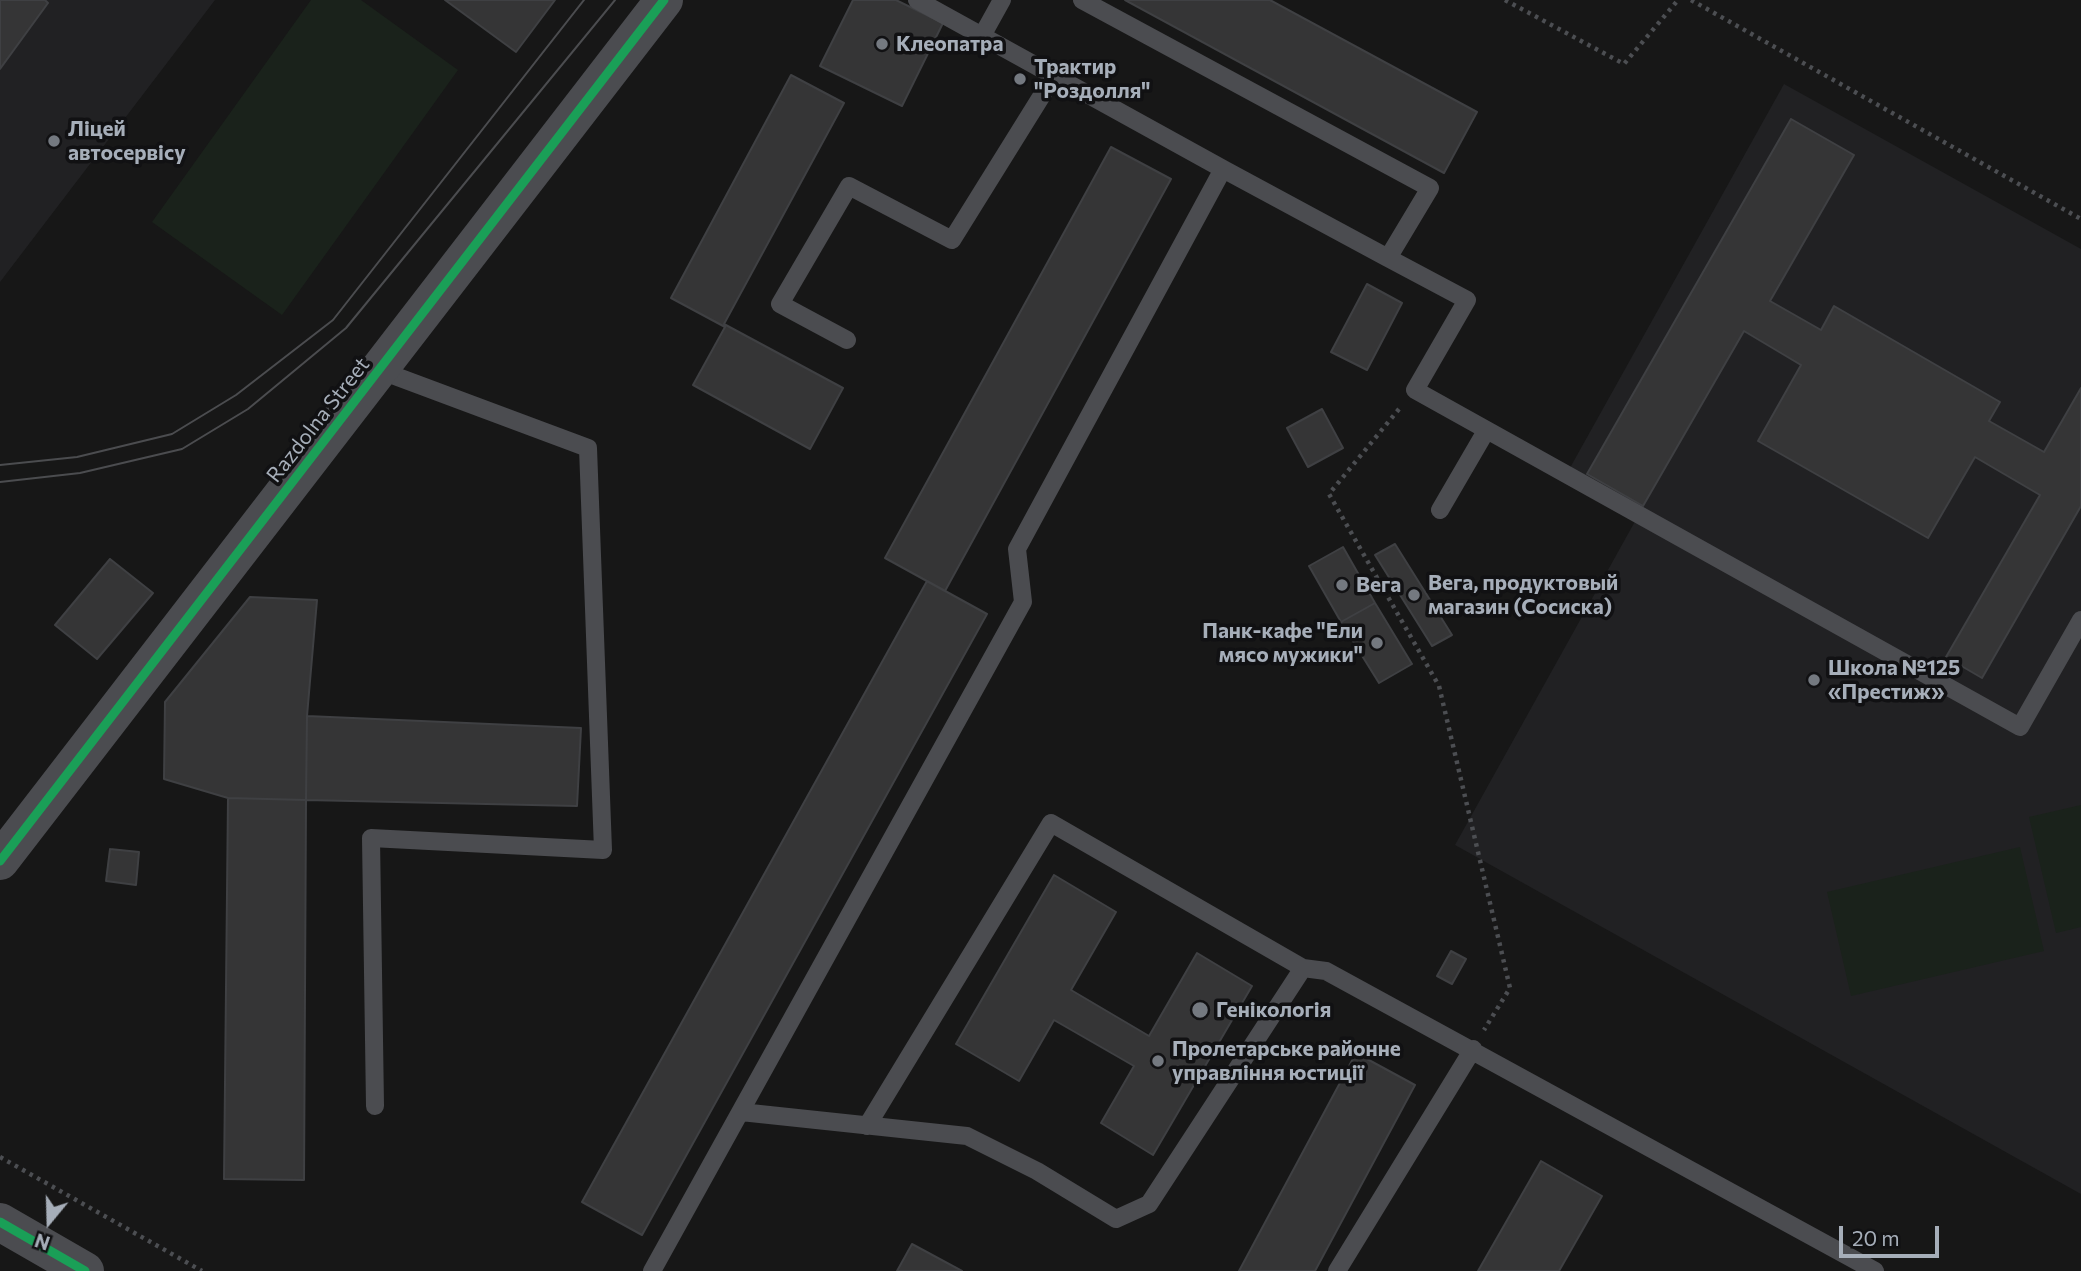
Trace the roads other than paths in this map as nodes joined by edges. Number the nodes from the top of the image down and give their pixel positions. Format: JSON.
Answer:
{"nodes":[{"id":1,"x":664,"y":0,"type":"edge"},
{"id":2,"x":917,"y":0,"type":"edge"},
{"id":3,"x":1002,"y":0,"type":"edge"},
{"id":4,"x":1082,"y":0,"type":"edge"},
{"id":5,"x":982,"y":36,"type":"junction"},
{"id":6,"x":1054,"y":76,"type":"junction"},
{"id":7,"x":1223,"y":169,"type":"junction"},
{"id":8,"x":1388,"y":258,"type":"junction"},
{"id":9,"x":848,"y":340,"type":"dead end"},
{"id":10,"x":379,"y":370,"type":"junction"},
{"id":11,"x":1486,"y":431,"type":"junction"},
{"id":12,"x":1440,"y":510,"type":"dead end"},
{"id":13,"x":2081,"y":620,"type":"edge"},
{"id":14,"x":0,"y":861,"type":"edge"},
{"id":15,"x":1303,"y":968,"type":"junction"},
{"id":16,"x":1473,"y":1049,"type":"junction"},
{"id":17,"x":375,"y":1105,"type":"dead end"},
{"id":18,"x":741,"y":1112,"type":"junction"},
{"id":19,"x":867,"y":1126,"type":"junction"},
{"id":20,"x":0,"y":1222,"type":"edge"},
{"id":21,"x":85,"y":1271,"type":"edge"},
{"id":22,"x":652,"y":1271,"type":"edge"},
{"id":23,"x":1337,"y":1271,"type":"edge"},
{"id":24,"x":1875,"y":1271,"type":"edge"}],
"edges":[{"from":1,"to":10,"type":"street","name":"Razdolna Street"},
{"from":2,"to":5,"type":"lane"},
{"from":3,"to":5,"type":"lane"},
{"from":4,"to":8,"type":"lane"},
{"from":5,"to":6,"type":"lane"},
{"from":6,"to":7,"type":"lane"},
{"from":6,"to":9,"type":"lane"},
{"from":7,"to":8,"type":"lane"},
{"from":7,"to":18,"type":"lane"},
{"from":8,"to":11,"type":"lane"},
{"from":10,"to":14,"type":"street","name":"Razdolna Street"},
{"from":10,"to":17,"type":"lane"},
{"from":11,"to":12,"type":"lane"},
{"from":11,"to":13,"type":"lane"},
{"from":15,"to":16,"type":"lane"},
{"from":15,"to":19,"type":"lane"},
{"from":15,"to":19,"type":"lane"},
{"from":16,"to":23,"type":"lane"},
{"from":16,"to":24,"type":"lane"},
{"from":18,"to":19,"type":"lane"},
{"from":18,"to":22,"type":"lane"},
{"from":20,"to":21,"type":"street"}]}
